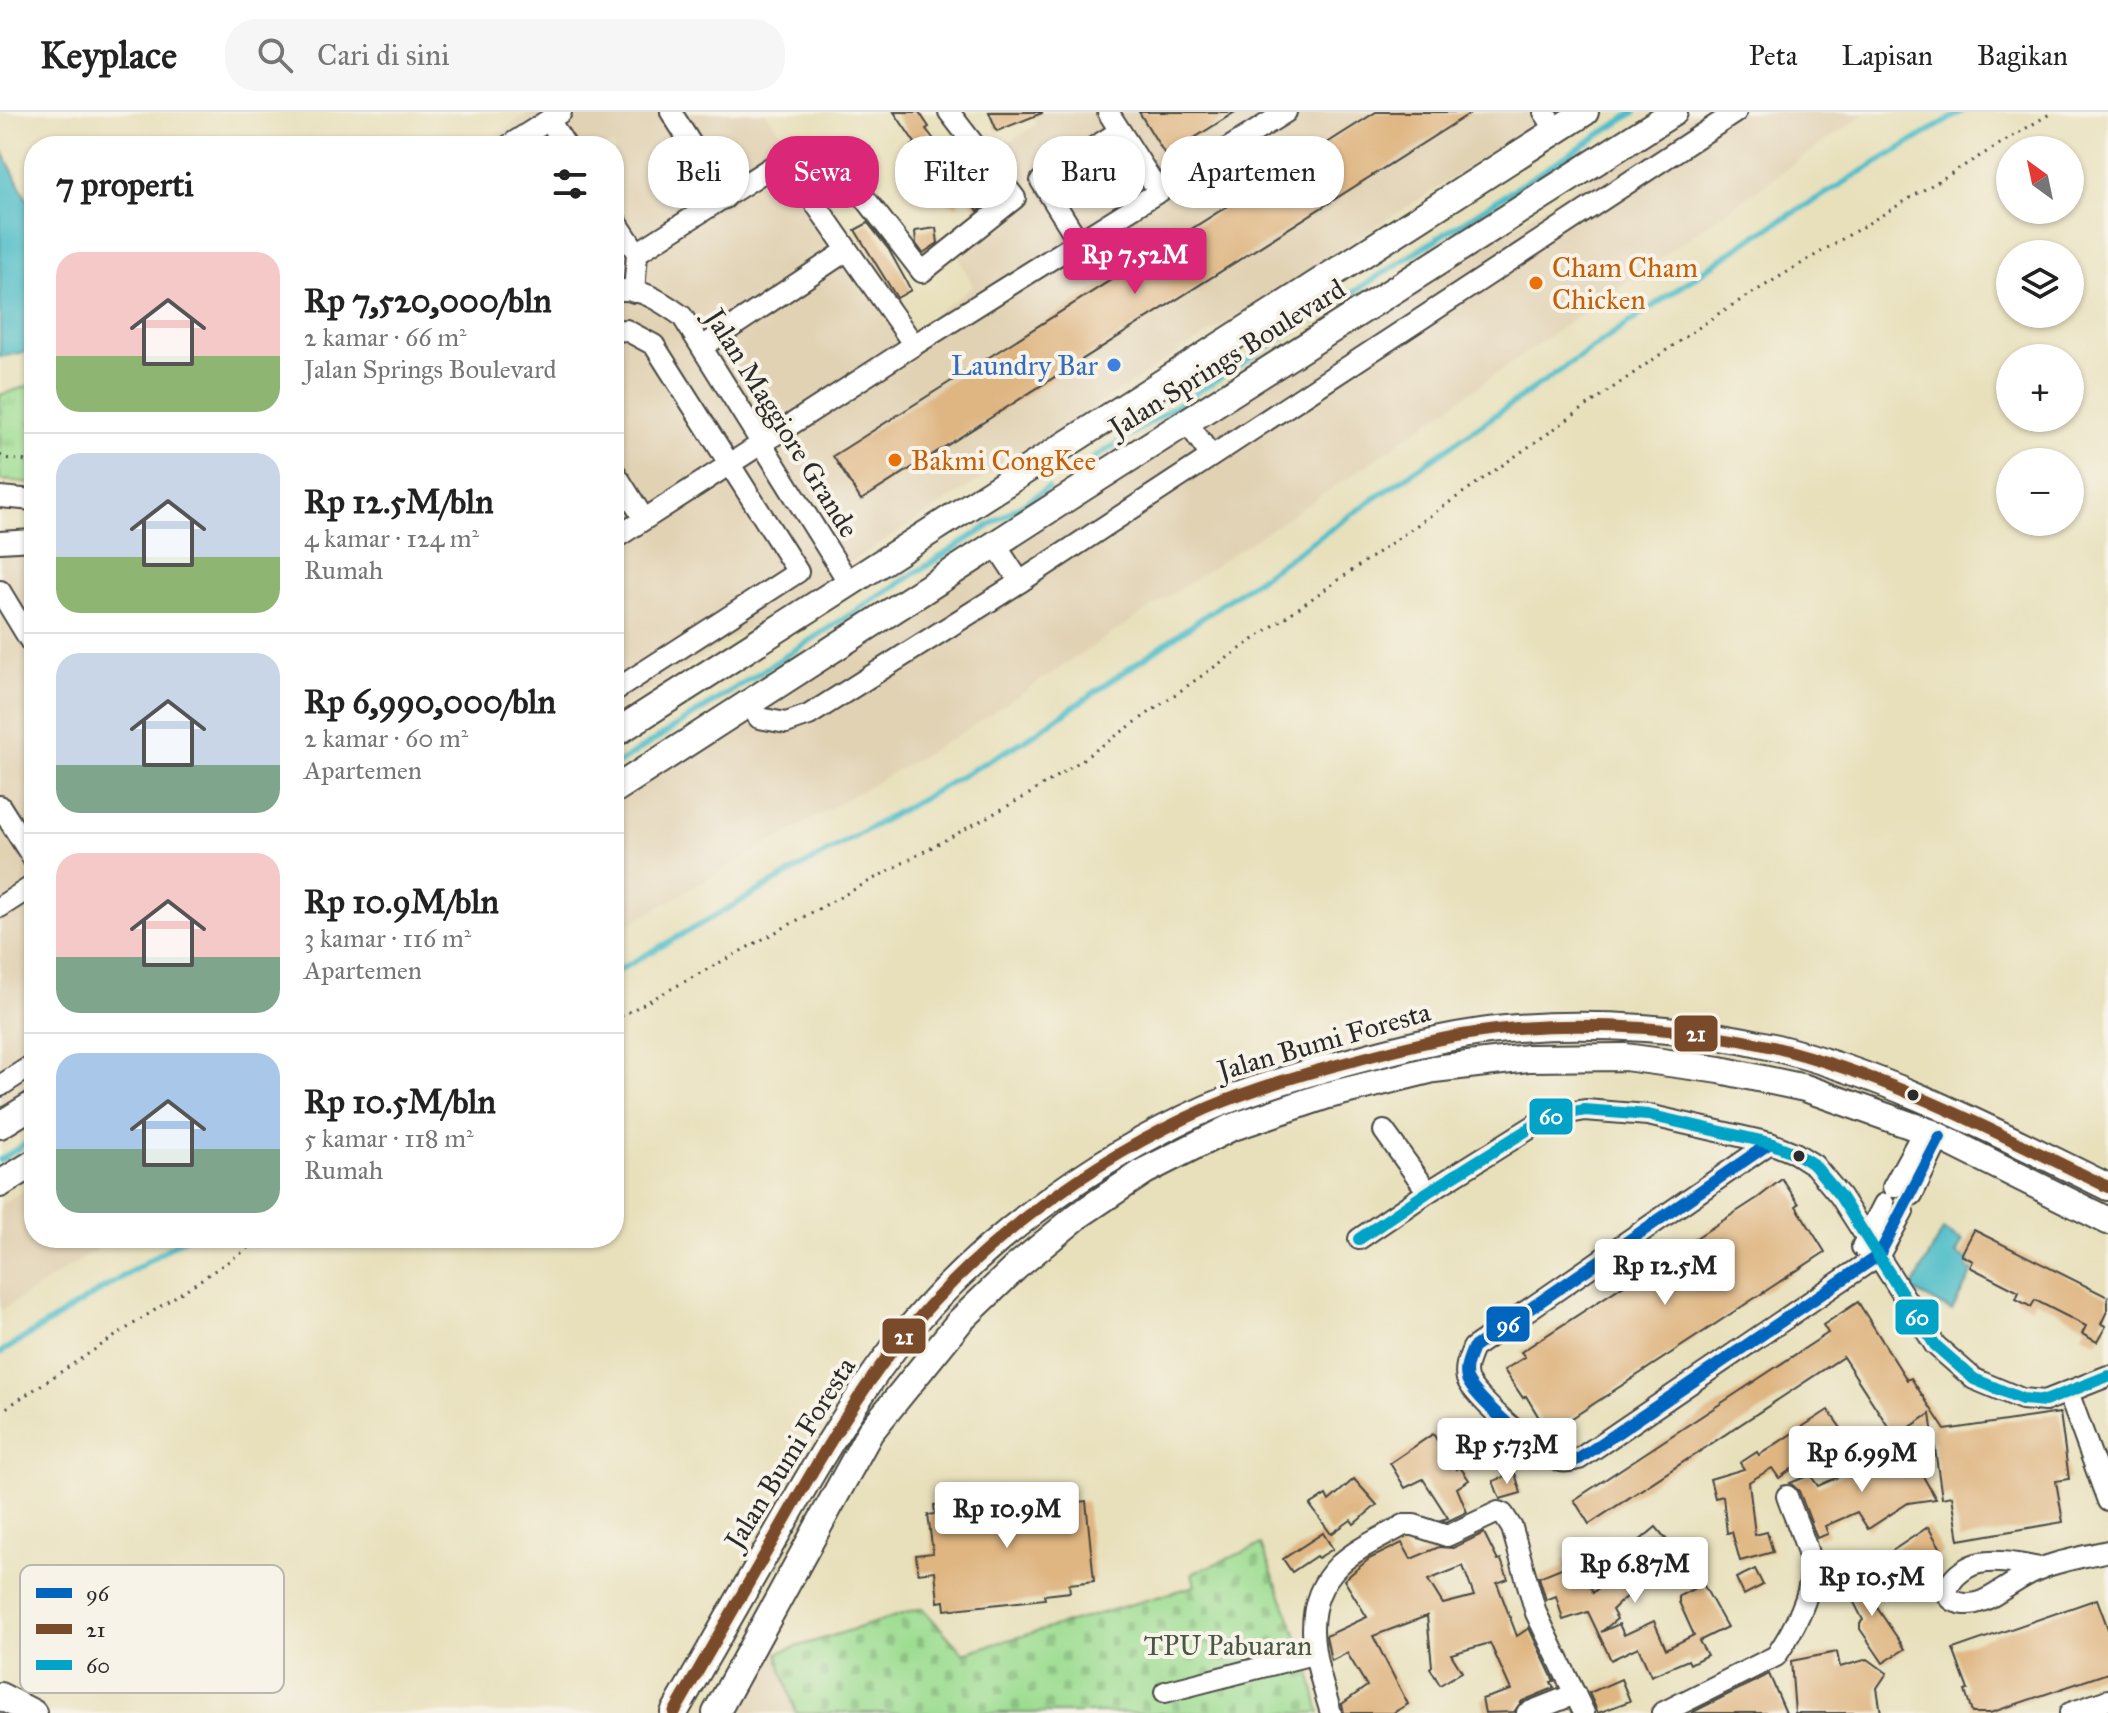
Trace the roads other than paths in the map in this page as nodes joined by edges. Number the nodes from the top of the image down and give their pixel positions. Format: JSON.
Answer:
{"nodes":[{"id":1,"x":671,"y":112,"type":"edge"},
{"id":2,"x":949,"y":112,"type":"edge"},
{"id":3,"x":1108,"y":112,"type":"edge"},
{"id":4,"x":1286,"y":112,"type":"edge"},
{"id":5,"x":1736,"y":112,"type":"edge"},
{"id":6,"x":555,"y":116,"type":"edge"},
{"id":7,"x":1668,"y":116,"type":"edge"},
{"id":8,"x":1566,"y":117,"type":"edge"},
{"id":9,"x":1120,"y":131,"type":"junction"},
{"id":10,"x":524,"y":136,"type":"edge"},
{"id":11,"x":562,"y":136,"type":"edge"},
{"id":12,"x":686,"y":136,"type":"edge"},
{"id":13,"x":1681,"y":148,"type":"junction"},
{"id":14,"x":749,"y":182,"type":"edge"},
{"id":15,"x":1159,"y":192,"type":"junction"},
{"id":16,"x":709,"y":208,"type":"edge"},
{"id":17,"x":873,"y":208,"type":"edge"},
{"id":18,"x":624,"y":233,"type":"edge"},
{"id":19,"x":1079,"y":242,"type":"junction"},
{"id":20,"x":846,"y":251,"type":"junction"},
{"id":21,"x":637,"y":253,"type":"junction"},
{"id":22,"x":624,"y":292,"type":"edge"},
{"id":23,"x":624,"y":330,"type":"edge"},
{"id":24,"x":914,"y":345,"type":"junction"},
{"id":25,"x":702,"y":347,"type":"junction"},
{"id":26,"x":1187,"y":422,"type":"junction"},
{"id":27,"x":762,"y":444,"type":"junction"},
{"id":28,"x":1054,"y":452,"type":"junction"},
{"id":29,"x":1211,"y":456,"type":"junction"},
{"id":30,"x":729,"y":464,"type":"junction"},
{"id":31,"x":624,"y":487,"type":"edge"},
{"id":32,"x":1081,"y":489,"type":"junction"},
{"id":33,"x":0,"y":497,"type":"edge"},
{"id":34,"x":24,"y":499,"type":"edge"},
{"id":35,"x":644,"y":519,"type":"junction"},
{"id":36,"x":624,"y":532,"type":"edge"},
{"id":37,"x":24,"y":541,"type":"edge"},
{"id":38,"x":0,"y":542,"type":"edge"},
{"id":39,"x":995,"y":544,"type":"junction"},
{"id":40,"x":1020,"y":582,"type":"junction"},
{"id":41,"x":849,"y":583,"type":"junction"},
{"id":42,"x":0,"y":591,"type":"edge"},
{"id":43,"x":24,"y":631,"type":"edge"},
{"id":44,"x":624,"y":685,"type":"edge"},
{"id":45,"x":754,"y":711,"type":"junction"},
{"id":46,"x":624,"y":728,"type":"edge"},
{"id":47,"x":624,"y":784,"type":"edge"},
{"id":48,"x":0,"y":806,"type":"edge"},
{"id":49,"x":24,"y":844,"type":"edge"},
{"id":50,"x":24,"y":891,"type":"edge"},
{"id":51,"x":0,"y":907,"type":"edge"},
{"id":52,"x":24,"y":1070,"type":"edge"},
{"id":53,"x":0,"y":1086,"type":"edge"},
{"id":54,"x":1944,"y":1107,"type":"junction"},
{"id":55,"x":24,"y":1110,"type":"edge"},
{"id":56,"x":0,"y":1125,"type":"edge"},
{"id":57,"x":1384,"y":1131,"type":"dead end"},
{"id":58,"x":1932,"y":1133,"type":"junction"},
{"id":59,"x":1770,"y":1143,"type":"junction"},
{"id":60,"x":24,"y":1169,"type":"edge"},
{"id":61,"x":0,"y":1184,"type":"edge"},
{"id":62,"x":2108,"y":1187,"type":"edge"},
{"id":63,"x":1428,"y":1192,"type":"junction"},
{"id":64,"x":1898,"y":1200,"type":"junction"},
{"id":65,"x":2108,"y":1221,"type":"edge"},
{"id":66,"x":1866,"y":1237,"type":"junction"},
{"id":67,"x":1359,"y":1239,"type":"dead end"},
{"id":68,"x":1879,"y":1255,"type":"junction"},
{"id":69,"x":1850,"y":1273,"type":"junction"},
{"id":70,"x":2108,"y":1376,"type":"edge"},
{"id":71,"x":2068,"y":1392,"type":"junction"},
{"id":72,"x":1787,"y":1496,"type":"dead end"},
{"id":73,"x":2108,"y":1501,"type":"edge"},
{"id":74,"x":793,"y":1505,"type":"junction"},
{"id":75,"x":822,"y":1520,"type":"junction"},
{"id":76,"x":2108,"y":1551,"type":"edge"},
{"id":77,"x":2041,"y":1568,"type":"dead end"},
{"id":78,"x":1313,"y":1654,"type":"junction"},
{"id":79,"x":1165,"y":1692,"type":"dead end"},
{"id":80,"x":0,"y":1696,"type":"edge"},
{"id":81,"x":2108,"y":1700,"type":"edge"},
{"id":82,"x":1580,"y":1704,"type":"edge"},
{"id":83,"x":33,"y":1713,"type":"edge"},
{"id":84,"x":674,"y":1713,"type":"edge"},
{"id":85,"x":716,"y":1713,"type":"edge"},
{"id":86,"x":1331,"y":1713,"type":"edge"},
{"id":87,"x":1527,"y":1713,"type":"edge"},
{"id":88,"x":1662,"y":1713,"type":"edge"},
{"id":89,"x":2070,"y":1713,"type":"edge"}],
"edges":[{"from":1,"to":12,"type":"street"},
{"from":2,"to":17,"type":"street"},
{"from":3,"to":9,"type":"street"},
{"from":4,"to":15,"type":"street"},
{"from":5,"to":13,"type":"street"},
{"from":6,"to":10,"type":"street"},
{"from":6,"to":11,"type":"street"},
{"from":7,"to":13,"type":"street"},
{"from":7,"to":26,"type":"main road","name":"Jalan Springs Boulevard"},
{"from":8,"to":28,"type":"main road","name":"Jalan Springs Boulevard"},
{"from":9,"to":15,"type":"street"},
{"from":9,"to":19,"type":"street"},
{"from":13,"to":29,"type":"street"},
{"from":14,"to":20,"type":"street"},
{"from":15,"to":19,"type":"street"},
{"from":16,"to":21,"type":"street"},
{"from":18,"to":21,"type":"street"},
{"from":19,"to":24,"type":"street"},
{"from":20,"to":24,"type":"street"},
{"from":20,"to":25,"type":"street"},
{"from":21,"to":22,"type":"street"},
{"from":22,"to":25,"type":"street","name":"Jalan Maggiore Grande"},
{"from":23,"to":30,"type":"street"},
{"from":24,"to":27,"type":"street"},
{"from":25,"to":27,"type":"street","name":"Jalan Maggiore Grande"},
{"from":26,"to":29,"type":"street"},
{"from":26,"to":32,"type":"main road","name":"Jalan Springs Boulevard"},
{"from":27,"to":30,"type":"street"},
{"from":27,"to":41,"type":"street","name":"Jalan Maggiore Grande"},
{"from":28,"to":32,"type":"main road"},
{"from":28,"to":41,"type":"main road","name":"Jalan Springs Boulevard"},
{"from":29,"to":40,"type":"street"},
{"from":30,"to":35,"type":"street"},
{"from":30,"to":44,"type":"street"},
{"from":31,"to":35,"type":"street"},
{"from":32,"to":39,"type":"main road","name":"Jalan Springs Boulevard"},
{"from":33,"to":34,"type":"street"},
{"from":35,"to":36,"type":"street"},
{"from":37,"to":38,"type":"street"},
{"from":39,"to":40,"type":"street"},
{"from":39,"to":45,"type":"main road","name":"Jalan Springs Boulevard"},
{"from":40,"to":45,"type":"street"},
{"from":41,"to":46,"type":"main road","name":"Jalan Springs Boulevard"},
{"from":42,"to":43,"type":"street"},
{"from":45,"to":47,"type":"main road","name":"Jalan Springs Boulevard"},
{"from":48,"to":49,"type":"street"},
{"from":50,"to":51,"type":"street"},
{"from":52,"to":53,"type":"street"},
{"from":54,"to":58,"type":"main road"},
{"from":54,"to":62,"type":"main road","name":"Jalan Bumi Foresta"},
{"from":54,"to":74,"type":"main road","name":"Jalan Bumi Foresta"},
{"from":55,"to":56,"type":"main road"},
{"from":57,"to":63,"type":"street"},
{"from":58,"to":64,"type":"street"},
{"from":58,"to":65,"type":"main road","name":"Jalan Bumi Foresta"},
{"from":58,"to":75,"type":"main road","name":"Jalan Bumi Foresta"},
{"from":59,"to":63,"type":"street"},
{"from":59,"to":66,"type":"street"},
{"from":59,"to":69,"type":"street"},
{"from":60,"to":61,"type":"main road"},
{"from":63,"to":67,"type":"street"},
{"from":64,"to":66,"type":"street"},
{"from":64,"to":68,"type":"street"},
{"from":66,"to":68,"type":"street"},
{"from":66,"to":69,"type":"street"},
{"from":68,"to":69,"type":"street"},
{"from":68,"to":71,"type":"street"},
{"from":70,"to":71,"type":"street"},
{"from":71,"to":73,"type":"street"},
{"from":72,"to":88,"type":"street"},
{"from":74,"to":75,"type":"main road"},
{"from":74,"to":84,"type":"main road","name":"Jalan Bumi Foresta"},
{"from":75,"to":85,"type":"main road","name":"Jalan Bumi Foresta"},
{"from":76,"to":77,"type":"street"},
{"from":78,"to":79,"type":"street"},
{"from":78,"to":82,"type":"street"},
{"from":78,"to":86,"type":"street"},
{"from":80,"to":83,"type":"main road"},
{"from":81,"to":89,"type":"street"},
{"from":82,"to":87,"type":"street"}]}
